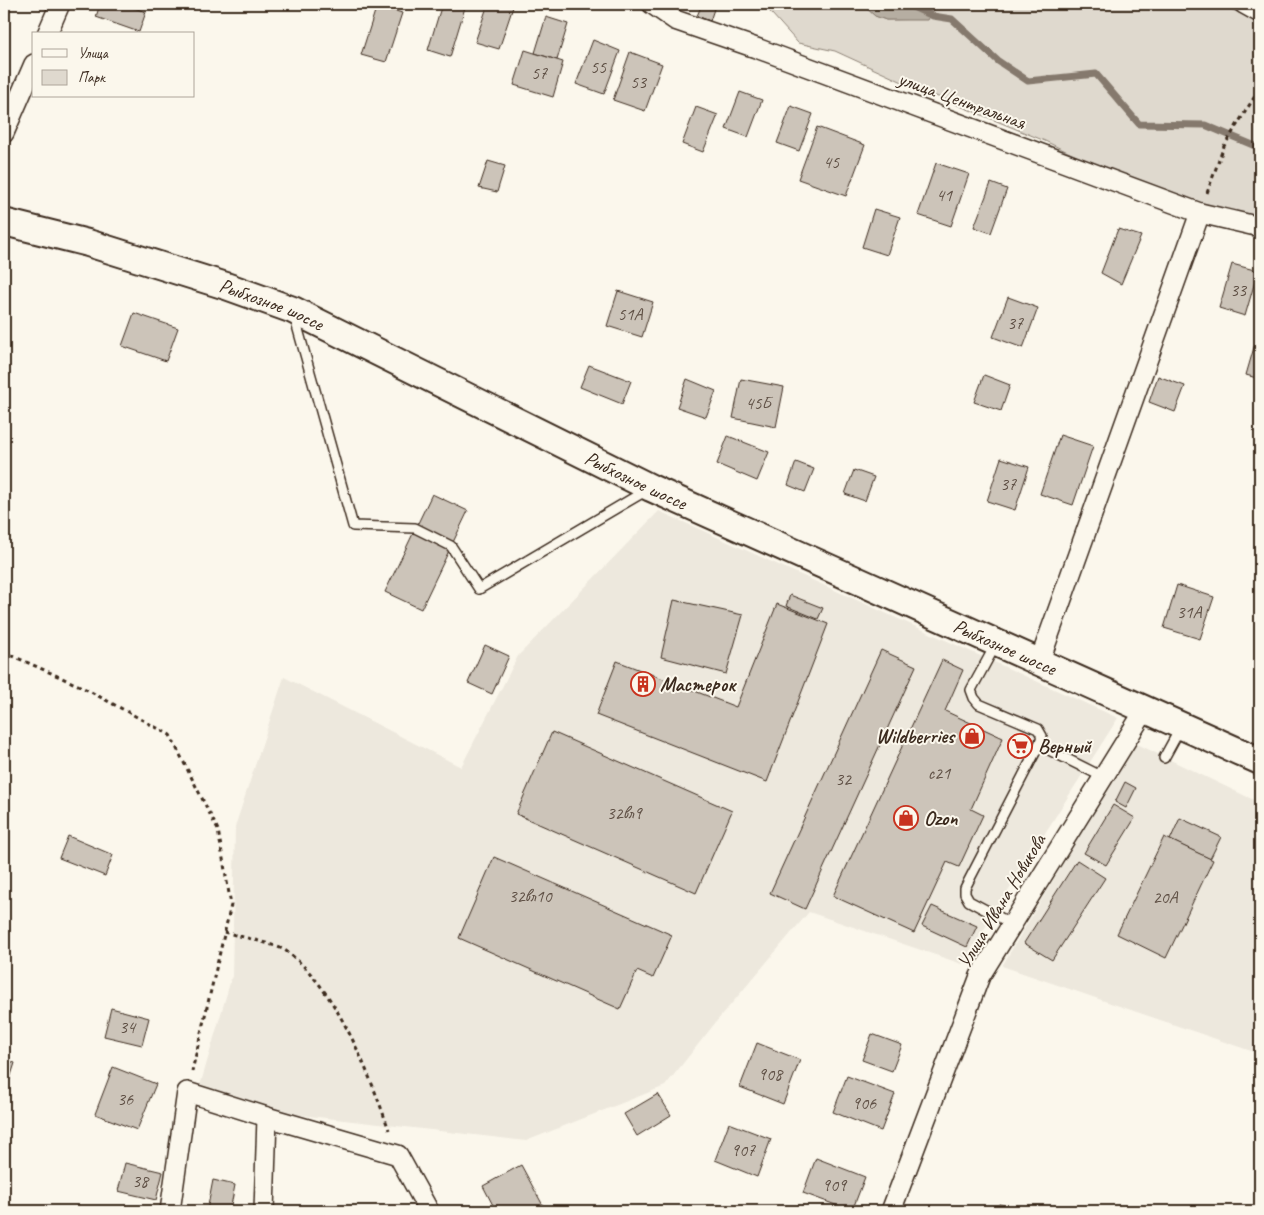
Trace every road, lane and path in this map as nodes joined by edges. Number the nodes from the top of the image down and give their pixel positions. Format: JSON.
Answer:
{"nodes":[{"id":1,"x":60,"y":4,"type":"edge"},
{"id":2,"x":652,"y":4,"type":"edge"},
{"id":3,"x":1244,"y":4,"type":"edge"},
{"id":4,"x":1260,"y":13,"type":"edge"},
{"id":5,"x":48,"y":32,"type":"edge"},
{"id":6,"x":32,"y":69,"type":"edge"},
{"id":7,"x":1260,"y":88,"type":"edge"},
{"id":8,"x":4,"y":133,"type":"edge"},
{"id":9,"x":1200,"y":213,"type":"junction"},
{"id":10,"x":4,"y":222,"type":"edge"},
{"id":11,"x":1260,"y":227,"type":"edge"},
{"id":12,"x":293,"y":310,"type":"junction"},
{"id":13,"x":652,"y":488,"type":"junction"},
{"id":14,"x":996,"y":644,"type":"junction"},
{"id":15,"x":4,"y":652,"type":"edge"},
{"id":16,"x":1039,"y":663,"type":"junction"},
{"id":17,"x":1144,"y":710,"type":"junction"},
{"id":18,"x":1181,"y":726,"type":"junction"},
{"id":19,"x":1039,"y":745,"type":"junction"},
{"id":20,"x":1164,"y":758,"type":"dead end"},
{"id":21,"x":1260,"y":761,"type":"edge"},
{"id":22,"x":1103,"y":777,"type":"junction"},
{"id":23,"x":1012,"y":924,"type":"junction"},
{"id":24,"x":224,"y":932,"type":"junction"},
{"id":25,"x":187,"y":1092,"type":"junction"},
{"id":26,"x":267,"y":1117,"type":"junction"},
{"id":27,"x":398,"y":1155,"type":"junction"},
{"id":28,"x":170,"y":1211,"type":"edge"},
{"id":29,"x":264,"y":1211,"type":"edge"},
{"id":30,"x":429,"y":1211,"type":"edge"},
{"id":31,"x":891,"y":1211,"type":"edge"}],
"edges":[{"from":1,"to":5,"type":"street"},
{"from":2,"to":9,"type":"street","name":"улица Центральная"},
{"from":3,"to":4,"type":"street"},
{"from":6,"to":8,"type":"street"},
{"from":7,"to":9,"type":"path"},
{"from":9,"to":11,"type":"street","name":"улица Центральная"},
{"from":9,"to":16,"type":"street"},
{"from":10,"to":12,"type":"main road","name":"Рыбхозное шоссе"},
{"from":12,"to":13,"type":"main road","name":"Рыбхозное шоссе"},
{"from":12,"to":13,"type":"lane"},
{"from":13,"to":14,"type":"main road","name":"Рыбхозное шоссе"},
{"from":14,"to":16,"type":"main road","name":"Рыбхозное шоссе"},
{"from":14,"to":19,"type":"lane"},
{"from":15,"to":24,"type":"path"},
{"from":16,"to":17,"type":"main road","name":"Рыбхозное шоссе"},
{"from":17,"to":18,"type":"main road","name":"Рыбхозное шоссе"},
{"from":17,"to":22,"type":"street","name":"Улица Ивана Новикова"},
{"from":18,"to":20,"type":"lane"},
{"from":18,"to":21,"type":"main road","name":"Рыбхозное шоссе"},
{"from":19,"to":22,"type":"lane"},
{"from":19,"to":23,"type":"lane"},
{"from":22,"to":23,"type":"street","name":"Улица Ивана Новикова"},
{"from":23,"to":31,"type":"street","name":"Улица Ивана Новикова"},
{"from":24,"to":25,"type":"path"},
{"from":24,"to":27,"type":"path"},
{"from":25,"to":26,"type":"street"},
{"from":25,"to":28,"type":"street"},
{"from":26,"to":27,"type":"street"},
{"from":26,"to":29,"type":"street"},
{"from":27,"to":30,"type":"street"}]}
